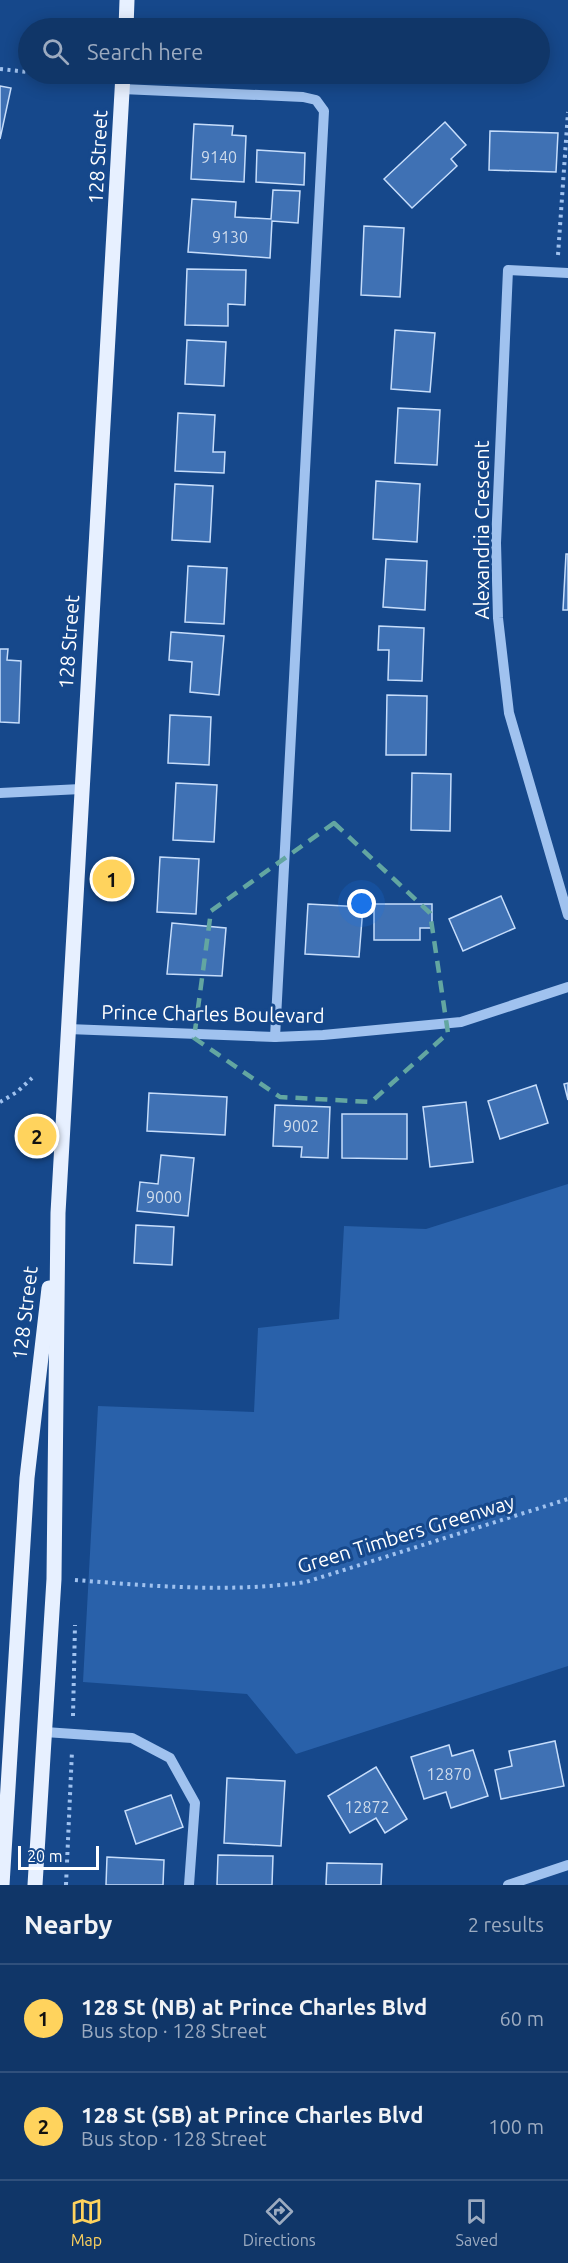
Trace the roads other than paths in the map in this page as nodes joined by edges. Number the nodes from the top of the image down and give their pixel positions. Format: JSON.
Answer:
{"nodes":[{"id":1,"x":127,"y":0,"type":"edge"},
{"id":2,"x":126,"y":18,"type":"edge"},
{"id":3,"x":122,"y":84,"type":"edge"},
{"id":4,"x":122,"y":89,"type":"junction"},
{"id":5,"x":568,"y":273,"type":"edge"},
{"id":6,"x":81,"y":789,"type":"junction"},
{"id":7,"x":0,"y":793,"type":"edge"},
{"id":8,"x":568,"y":915,"type":"edge"},
{"id":9,"x":568,"y":987,"type":"edge"},
{"id":10,"x":68,"y":1029,"type":"junction"},
{"id":11,"x":274,"y":1037,"type":"junction"},
{"id":12,"x":58,"y":1213,"type":"junction"},
{"id":13,"x":45,"y":1732,"type":"junction"},
{"id":14,"x":568,"y":1865,"type":"edge"},
{"id":15,"x":2,"y":1885,"type":"edge"},
{"id":16,"x":35,"y":1885,"type":"edge"},
{"id":17,"x":189,"y":1885,"type":"edge"},
{"id":18,"x":507,"y":1885,"type":"edge"}],
"edges":[{"from":1,"to":2,"type":"main road"},
{"from":3,"to":4,"type":"main road","name":"128 Street"},
{"from":4,"to":6,"type":"main road","name":"128 Street"},
{"from":4,"to":11,"type":"street"},
{"from":5,"to":8,"type":"street","name":"Alexandria Crescent"},
{"from":6,"to":7,"type":"street"},
{"from":6,"to":10,"type":"main road","name":"128 Street"},
{"from":9,"to":11,"type":"street","name":"Prince Charles Boulevard"},
{"from":10,"to":11,"type":"street","name":"Prince Charles Boulevard"},
{"from":10,"to":12,"type":"main road","name":"128 Street"},
{"from":12,"to":13,"type":"main road","name":"128 Street"},
{"from":12,"to":15,"type":"main road","name":"128 Street"},
{"from":13,"to":16,"type":"main road","name":"128 Street"},
{"from":13,"to":17,"type":"street"},
{"from":14,"to":18,"type":"street"}]}
